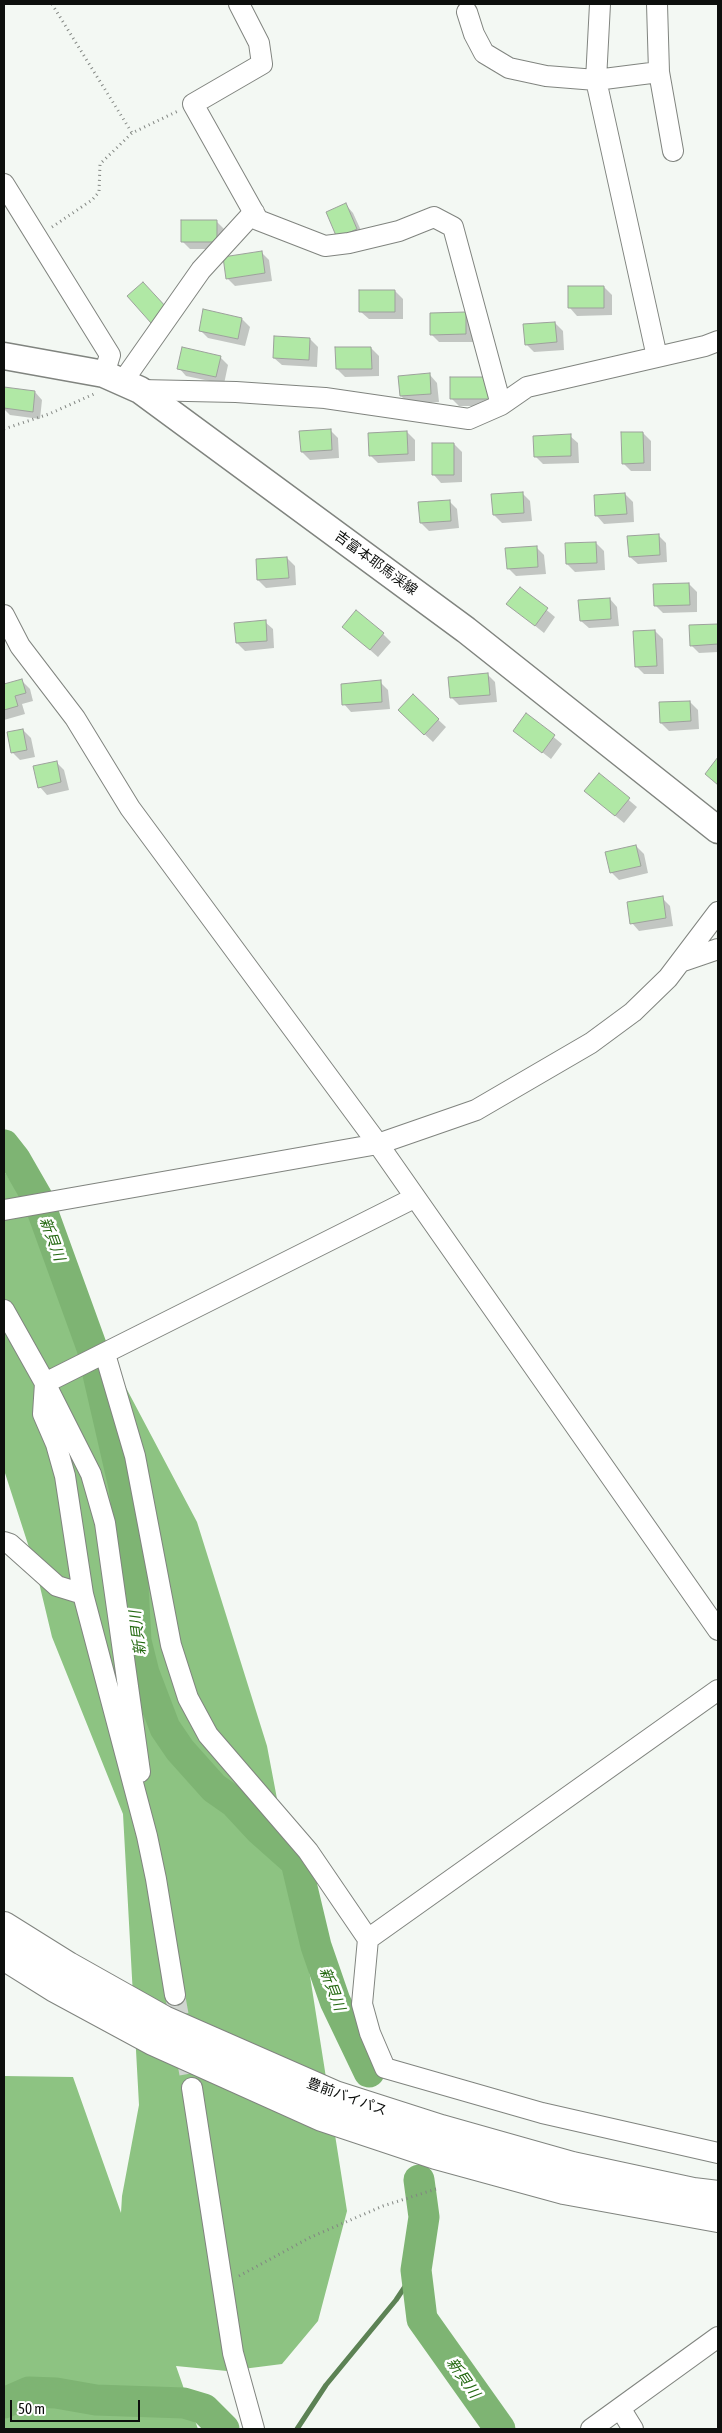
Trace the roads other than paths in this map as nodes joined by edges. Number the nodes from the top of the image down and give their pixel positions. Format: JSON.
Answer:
{"nodes":[{"id":1,"x":239,"y":4,"type":"edge"},
{"id":2,"x":600,"y":4,"type":"edge"},
{"id":3,"x":657,"y":4,"type":"edge"},
{"id":4,"x":467,"y":12,"type":"dead end"},
{"id":5,"x":659,"y":72,"type":"junction"},
{"id":6,"x":596,"y":80,"type":"junction"},
{"id":7,"x":673,"y":151,"type":"dead end"},
{"id":8,"x":4,"y":184,"type":"edge"},
{"id":9,"x":254,"y":212,"type":"junction"},
{"id":10,"x":718,"y":341,"type":"edge"},
{"id":11,"x":4,"y":356,"type":"edge"},
{"id":12,"x":657,"y":357,"type":"junction"},
{"id":13,"x":122,"y":382,"type":"junction"},
{"id":14,"x":501,"y":405,"type":"junction"},
{"id":15,"x":4,"y":615,"type":"edge"},
{"id":16,"x":718,"y":830,"type":"edge"},
{"id":17,"x":718,"y":912,"type":"edge"},
{"id":18,"x":718,"y":949,"type":"edge"},
{"id":19,"x":680,"y":962,"type":"junction"},
{"id":20,"x":378,"y":1144,"type":"junction"},
{"id":21,"x":414,"y":1198,"type":"junction"},
{"id":22,"x":4,"y":1210,"type":"edge"},
{"id":23,"x":4,"y":1310,"type":"edge"},
{"id":24,"x":105,"y":1354,"type":"junction"},
{"id":25,"x":46,"y":1383,"type":"junction"},
{"id":26,"x":4,"y":1542,"type":"edge"},
{"id":27,"x":83,"y":1594,"type":"junction"},
{"id":28,"x":718,"y":1630,"type":"edge"},
{"id":29,"x":718,"y":1690,"type":"edge"},
{"id":30,"x":147,"y":1836,"type":"junction"},
{"id":31,"x":4,"y":1926,"type":"edge"},
{"id":32,"x":368,"y":1939,"type":"junction"},
{"id":33,"x":4,"y":1956,"type":"edge"},
{"id":34,"x":174,"y":1995,"type":"tunnel mouth"},
{"id":35,"x":192,"y":2088,"type":"tunnel mouth"},
{"id":36,"x":718,"y":2154,"type":"edge"},
{"id":37,"x":718,"y":2195,"type":"edge"},
{"id":38,"x":718,"y":2218,"type":"edge"},
{"id":39,"x":718,"y":2338,"type":"edge"},
{"id":40,"x":620,"y":2408,"type":"junction"},
{"id":41,"x":254,"y":2429,"type":"edge"},
{"id":42,"x":591,"y":2429,"type":"edge"},
{"id":43,"x":633,"y":2429,"type":"edge"}],
"edges":[{"from":1,"to":9,"type":"street"},
{"from":2,"to":6,"type":"street"},
{"from":3,"to":5,"type":"street"},
{"from":4,"to":6,"type":"street"},
{"from":5,"to":6,"type":"street"},
{"from":5,"to":7,"type":"street"},
{"from":6,"to":12,"type":"street"},
{"from":8,"to":13,"type":"street"},
{"from":9,"to":13,"type":"street"},
{"from":9,"to":14,"type":"street"},
{"from":10,"to":12,"type":"street"},
{"from":11,"to":13,"type":"main road","name":"吉富本耶馬渓線"},
{"from":12,"to":14,"type":"street"},
{"from":13,"to":14,"type":"street"},
{"from":13,"to":16,"type":"main road","name":"吉富本耶馬渓線"},
{"from":15,"to":20,"type":"street"},
{"from":17,"to":19,"type":"street"},
{"from":18,"to":19,"type":"street"},
{"from":19,"to":20,"type":"street"},
{"from":20,"to":21,"type":"street"},
{"from":20,"to":22,"type":"street"},
{"from":21,"to":24,"type":"street"},
{"from":21,"to":28,"type":"street"},
{"from":23,"to":25,"type":"street"},
{"from":24,"to":25,"type":"street"},
{"from":24,"to":32,"type":"street"},
{"from":25,"to":27,"type":"street"},
{"from":25,"to":30,"type":"street"},
{"from":26,"to":27,"type":"street"},
{"from":27,"to":30,"type":"street"},
{"from":29,"to":32,"type":"street"},
{"from":30,"to":34,"type":"street"},
{"from":31,"to":37,"type":"highway","name":"豊前バイパス"},
{"from":32,"to":36,"type":"street"},
{"from":33,"to":38,"type":"highway","name":"豊前バイパス"},
{"from":35,"to":41,"type":"street"},
{"from":39,"to":40,"type":"street"},
{"from":40,"to":42,"type":"street"},
{"from":40,"to":43,"type":"street"}]}
